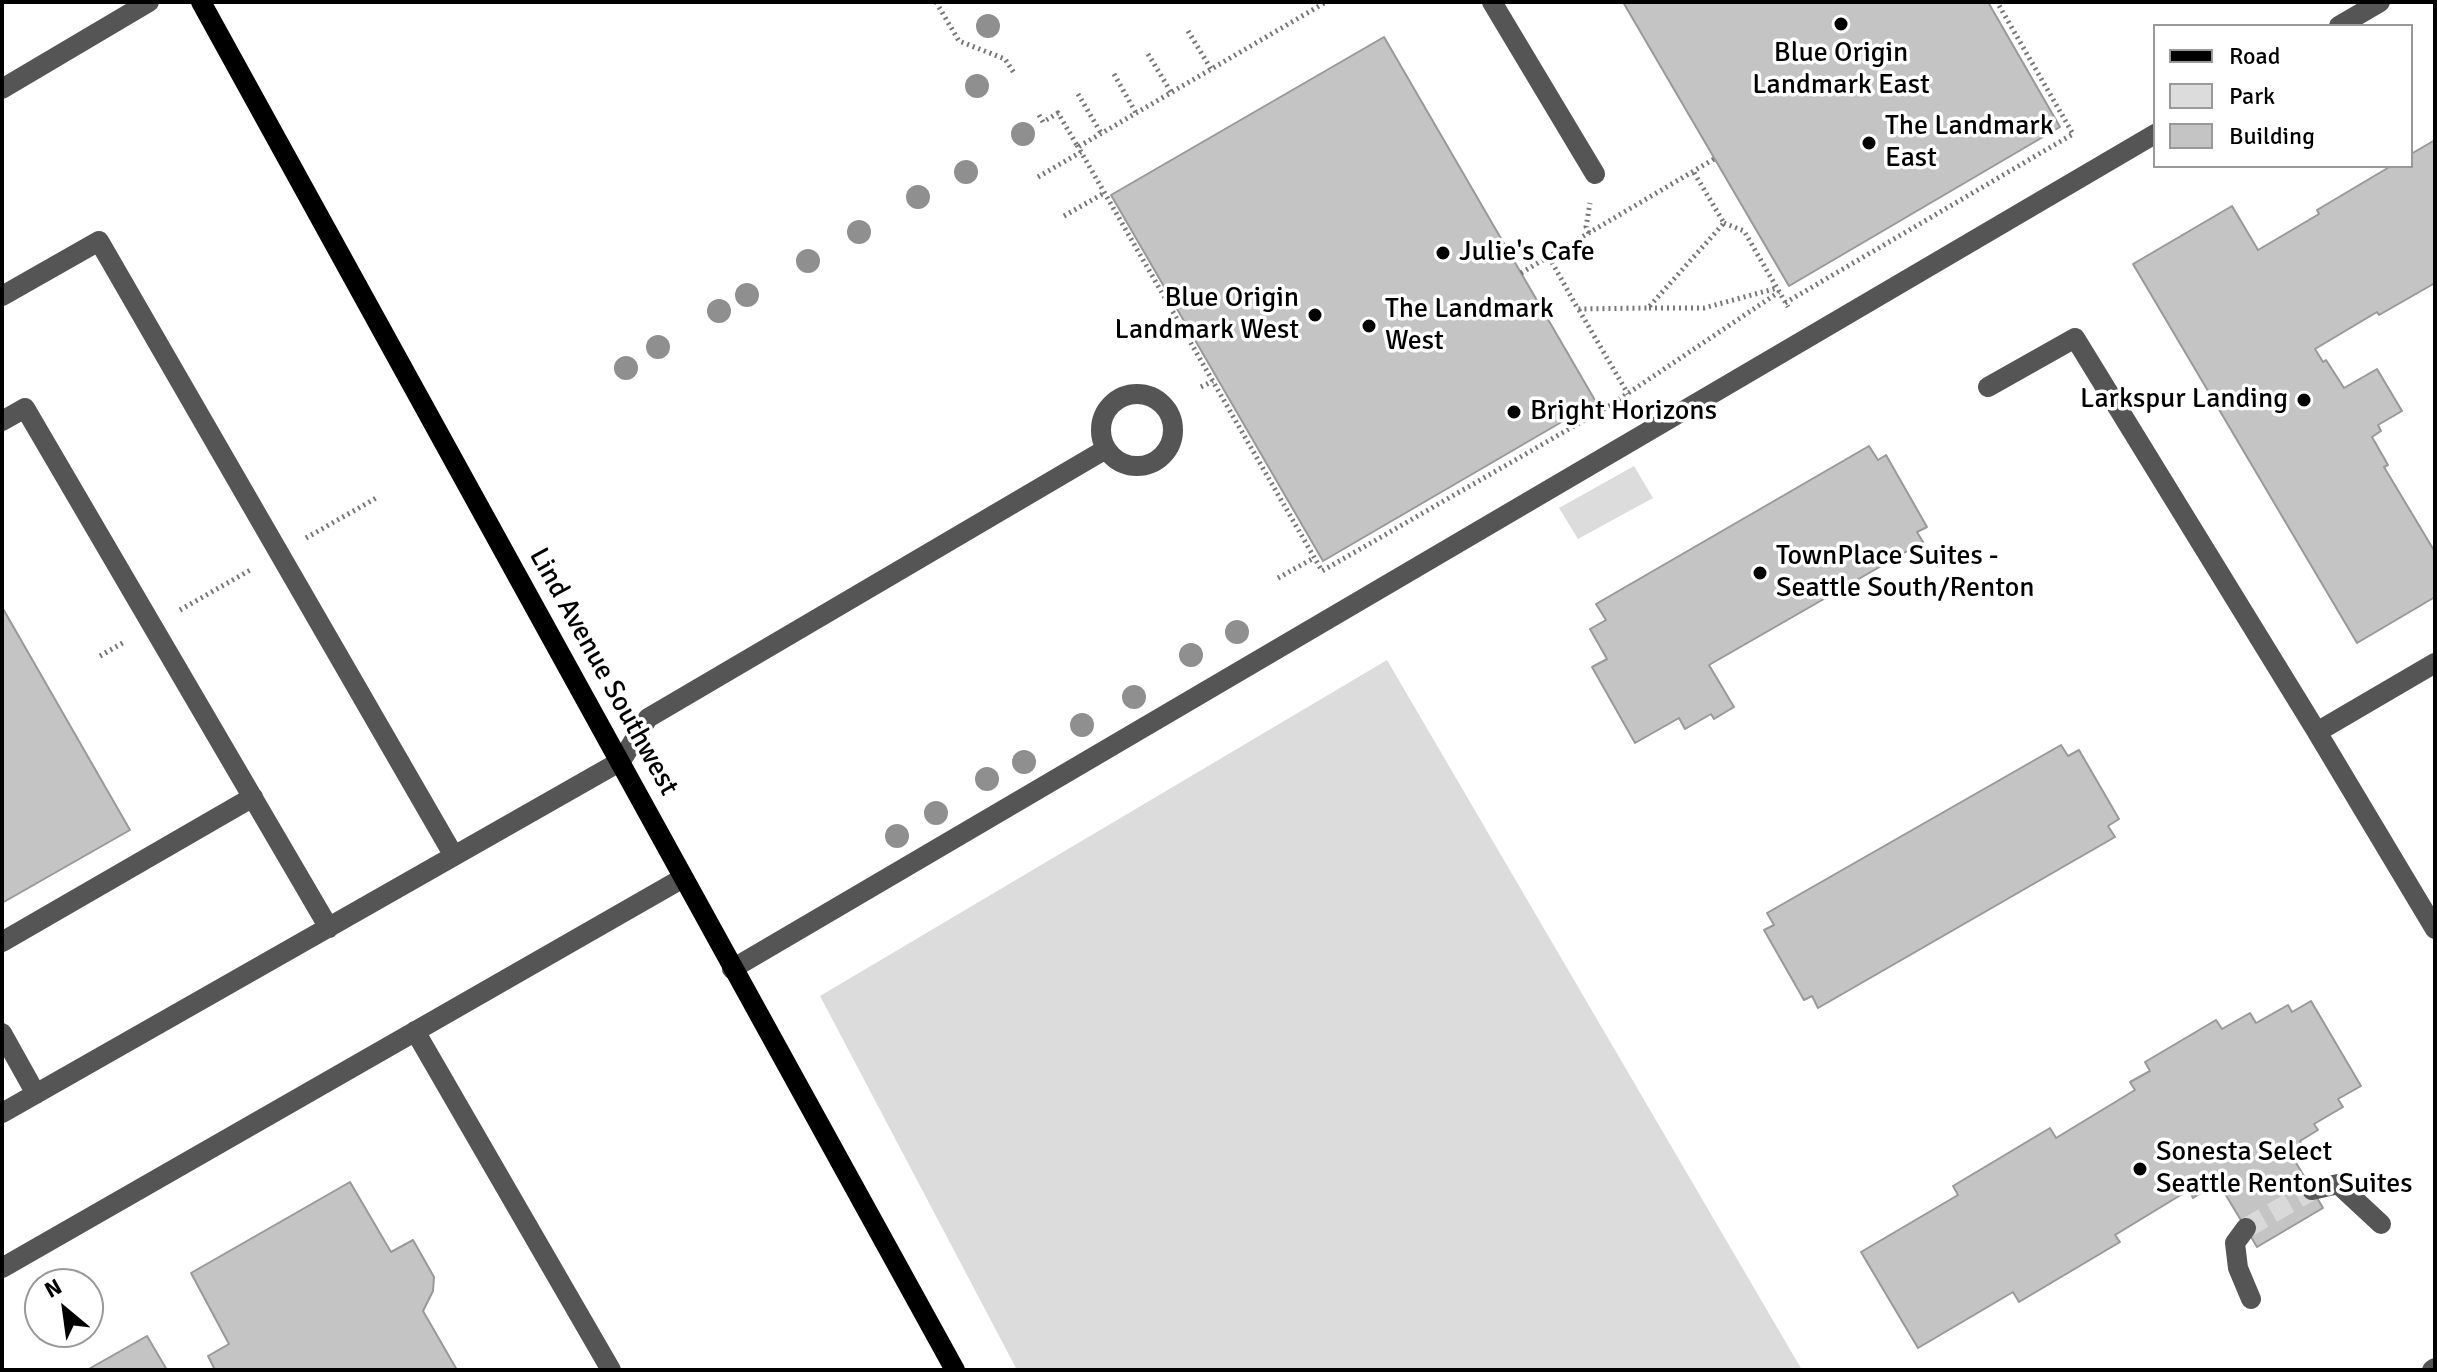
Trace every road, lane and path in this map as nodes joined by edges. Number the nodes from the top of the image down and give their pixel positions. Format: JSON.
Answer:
{"nodes":[{"id":1,"x":149,"y":2,"type":"edge"},
{"id":2,"x":201,"y":2,"type":"edge"},
{"id":3,"x":936,"y":2,"type":"edge"},
{"id":4,"x":1326,"y":2,"type":"edge"},
{"id":5,"x":1492,"y":2,"type":"edge"},
{"id":6,"x":1997,"y":2,"type":"edge"},
{"id":7,"x":2380,"y":2,"type":"edge"},
{"id":8,"x":2342,"y":24,"type":"edge"},
{"id":9,"x":1188,"y":31,"type":"dead end"},
{"id":10,"x":1148,"y":54,"type":"dead end"},
{"id":11,"x":1211,"y":69,"type":"junction"},
{"id":12,"x":1014,"y":73,"type":"dead end"},
{"id":13,"x":1114,"y":74,"type":"dead end"},
{"id":14,"x":2,"y":89,"type":"edge"},
{"id":15,"x":1171,"y":92,"type":"junction"},
{"id":16,"x":1078,"y":94,"type":"dead end"},
{"id":17,"x":1136,"y":113,"type":"junction"},
{"id":18,"x":1039,"y":115,"type":"dead end"},
{"id":19,"x":1101,"y":133,"type":"junction"},
{"id":20,"x":2153,"y":135,"type":"edge"},
{"id":21,"x":1077,"y":145,"type":"junction"},
{"id":22,"x":1081,"y":152,"type":"junction"},
{"id":23,"x":1714,"y":159,"type":"dead end"},
{"id":24,"x":1693,"y":171,"type":"junction"},
{"id":25,"x":1595,"y":174,"type":"dead end"},
{"id":26,"x":1038,"y":177,"type":"dead end"},
{"id":27,"x":1104,"y":193,"type":"junction"},
{"id":28,"x":1064,"y":216,"type":"dead end"},
{"id":29,"x":1724,"y":223,"type":"junction"},
{"id":30,"x":1549,"y":257,"type":"junction"},
{"id":31,"x":1521,"y":273,"type":"dead end"},
{"id":32,"x":1778,"y":290,"type":"junction"},
{"id":33,"x":2,"y":296,"type":"edge"},
{"id":34,"x":1648,"y":308,"type":"junction"},
{"id":35,"x":1578,"y":309,"type":"junction"},
{"id":36,"x":1213,"y":381,"type":"junction"},
{"id":37,"x":1201,"y":387,"type":"dead end"},
{"id":38,"x":1988,"y":387,"type":"dead end"},
{"id":39,"x":1628,"y":394,"type":"junction"},
{"id":40,"x":2,"y":421,"type":"edge"},
{"id":41,"x":1106,"y":449,"type":"dead end"},
{"id":42,"x":378,"y":497,"type":"dead end"},
{"id":43,"x":302,"y":540,"type":"dead end"},
{"id":44,"x":1314,"y":558,"type":"junction"},
{"id":45,"x":260,"y":564,"type":"dead end"},
{"id":46,"x":1278,"y":578,"type":"dead end"},
{"id":47,"x":180,"y":610,"type":"dead end"},
{"id":48,"x":138,"y":635,"type":"dead end"},
{"id":49,"x":100,"y":656,"type":"dead end"},
{"id":50,"x":2435,"y":663,"type":"edge"},
{"id":51,"x":2317,"y":732,"type":"junction"},
{"id":52,"x":621,"y":761,"type":"junction"},
{"id":53,"x":253,"y":797,"type":"junction"},
{"id":54,"x":454,"y":856,"type":"junction"},
{"id":55,"x":683,"y":878,"type":"junction"},
{"id":56,"x":329,"y":928,"type":"junction"},
{"id":57,"x":2435,"y":929,"type":"edge"},
{"id":58,"x":2,"y":942,"type":"edge"},
{"id":59,"x":732,"y":969,"type":"junction"},
{"id":60,"x":415,"y":1031,"type":"junction"},
{"id":61,"x":2,"y":1033,"type":"edge"},
{"id":62,"x":36,"y":1094,"type":"junction"},
{"id":63,"x":2,"y":1113,"type":"edge"},
{"id":64,"x":2312,"y":1190,"type":"tunnel mouth"},
{"id":65,"x":2381,"y":1224,"type":"dead end"},
{"id":66,"x":2246,"y":1228,"type":"dead end"},
{"id":67,"x":2,"y":1268,"type":"edge"},
{"id":68,"x":2251,"y":1299,"type":"dead end"},
{"id":69,"x":611,"y":1370,"type":"edge"},
{"id":70,"x":955,"y":1370,"type":"edge"}],
"edges":[{"from":1,"to":14,"type":"street"},
{"from":2,"to":52,"type":"main road","name":"Lind Avenue Southwest"},
{"from":3,"to":12,"type":"path"},
{"from":4,"to":11,"type":"path"},
{"from":5,"to":25,"type":"street"},
{"from":6,"to":32,"type":"path"},
{"from":7,"to":8,"type":"street"},
{"from":9,"to":11,"type":"path"},
{"from":10,"to":15,"type":"path"},
{"from":11,"to":15,"type":"path"},
{"from":13,"to":17,"type":"path"},
{"from":15,"to":17,"type":"path"},
{"from":16,"to":19,"type":"path"},
{"from":17,"to":19,"type":"path"},
{"from":18,"to":21,"type":"path"},
{"from":19,"to":21,"type":"path"},
{"from":20,"to":59,"type":"street"},
{"from":21,"to":22,"type":"path"},
{"from":22,"to":26,"type":"path"},
{"from":22,"to":27,"type":"path"},
{"from":23,"to":24,"type":"path"},
{"from":24,"to":29,"type":"path"},
{"from":24,"to":30,"type":"path"},
{"from":27,"to":28,"type":"path"},
{"from":27,"to":36,"type":"path"},
{"from":29,"to":32,"type":"path"},
{"from":29,"to":34,"type":"path"},
{"from":30,"to":31,"type":"path"},
{"from":30,"to":35,"type":"path"},
{"from":32,"to":34,"type":"path"},
{"from":32,"to":39,"type":"path"},
{"from":33,"to":54,"type":"street"},
{"from":34,"to":35,"type":"path"},
{"from":35,"to":39,"type":"path"},
{"from":36,"to":37,"type":"path"},
{"from":36,"to":44,"type":"path"},
{"from":38,"to":51,"type":"street"},
{"from":39,"to":44,"type":"path"},
{"from":40,"to":53,"type":"street"},
{"from":41,"to":52,"type":"street"},
{"from":42,"to":43,"type":"path"},
{"from":44,"to":46,"type":"path"},
{"from":45,"to":47,"type":"path"},
{"from":48,"to":49,"type":"path"},
{"from":50,"to":51,"type":"street"},
{"from":51,"to":57,"type":"street"},
{"from":52,"to":54,"type":"street"},
{"from":52,"to":55,"type":"main road","name":"Lind Avenue Southwest"},
{"from":53,"to":56,"type":"street"},
{"from":53,"to":58,"type":"street"},
{"from":54,"to":56,"type":"street"},
{"from":55,"to":59,"type":"main road","name":"Lind Avenue Southwest"},
{"from":55,"to":60,"type":"street"},
{"from":56,"to":62,"type":"street"},
{"from":59,"to":70,"type":"main road","name":"Lind Avenue Southwest"},
{"from":60,"to":67,"type":"street"},
{"from":60,"to":69,"type":"street"},
{"from":61,"to":62,"type":"street"},
{"from":62,"to":63,"type":"street"},
{"from":64,"to":65,"type":"street"},
{"from":66,"to":68,"type":"street"}]}
